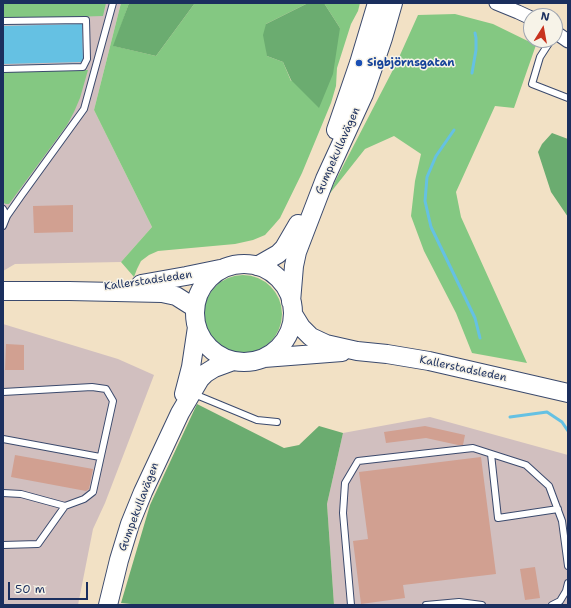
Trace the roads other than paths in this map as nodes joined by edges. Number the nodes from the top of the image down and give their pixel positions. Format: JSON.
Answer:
{"nodes":[{"id":1,"x":113,"y":3,"type":"edge"},
{"id":2,"x":377,"y":3,"type":"edge"},
{"id":3,"x":393,"y":3,"type":"edge"},
{"id":4,"x":496,"y":3,"type":"edge"},
{"id":5,"x":523,"y":14,"type":"edge"},
{"id":6,"x":3,"y":21,"type":"edge"},
{"id":7,"x":546,"y":48,"type":"edge"},
{"id":8,"x":3,"y":69,"type":"edge"},
{"id":9,"x":568,"y":98,"type":"edge"},
{"id":10,"x":3,"y":209,"type":"edge"},
{"id":11,"x":8,"y":216,"type":"junction"},
{"id":12,"x":3,"y":226,"type":"edge"},
{"id":13,"x":257,"y":266,"type":"junction"},
{"id":14,"x":227,"y":267,"type":"junction"},
{"id":15,"x":3,"y":291,"type":"edge"},
{"id":16,"x":69,"y":291,"type":"junction"},
{"id":17,"x":195,"y":308,"type":"junction"},
{"id":18,"x":292,"y":308,"type":"junction"},
{"id":19,"x":197,"y":327,"type":"junction"},
{"id":20,"x":357,"y":351,"type":"junction"},
{"id":21,"x":264,"y":358,"type":"junction"},
{"id":22,"x":233,"y":361,"type":"junction"},
{"id":23,"x":3,"y":392,"type":"edge"},
{"id":24,"x":192,"y":393,"type":"junction"},
{"id":25,"x":568,"y":393,"type":"edge"},
{"id":26,"x":180,"y":413,"type":"junction"},
{"id":27,"x":277,"y":422,"type":"dead end"},
{"id":28,"x":3,"y":439,"type":"edge"},
{"id":29,"x":491,"y":454,"type":"junction"},
{"id":30,"x":100,"y":457,"type":"junction"},
{"id":31,"x":3,"y":493,"type":"edge"},
{"id":32,"x":66,"y":506,"type":"junction"},
{"id":33,"x":558,"y":509,"type":"junction"},
{"id":34,"x":3,"y":545,"type":"edge"},
{"id":35,"x":568,"y":566,"type":"edge"},
{"id":36,"x":568,"y":583,"type":"edge"},
{"id":37,"x":108,"y":605,"type":"edge"},
{"id":38,"x":351,"y":605,"type":"edge"},
{"id":39,"x":426,"y":605,"type":"edge"},
{"id":40,"x":482,"y":605,"type":"edge"},
{"id":41,"x":552,"y":605,"type":"edge"}],
"edges":[{"from":1,"to":11,"type":"lane"},
{"from":2,"to":13,"type":"main road","name":"Gumpekullavägen"},
{"from":3,"to":18,"type":"main road","name":"Gumpekullavägen"},
{"from":4,"to":5,"type":"street"},
{"from":6,"to":8,"type":"lane"},
{"from":7,"to":9,"type":"lane"},
{"from":10,"to":11,"type":"lane"},
{"from":11,"to":12,"type":"lane"},
{"from":13,"to":14,"type":"main road"},
{"from":13,"to":18,"type":"main road"},
{"from":14,"to":16,"type":"main road","name":"Kallerstadsleden"},
{"from":14,"to":17,"type":"main road"},
{"from":15,"to":16,"type":"main road","name":"Kallerstadsleden"},
{"from":16,"to":17,"type":"main road","name":"Kallerstadsleden"},
{"from":17,"to":19,"type":"main road"},
{"from":18,"to":20,"type":"main road","name":"Kallerstadsleden"},
{"from":18,"to":21,"type":"main road"},
{"from":19,"to":22,"type":"main road"},
{"from":19,"to":26,"type":"main road","name":"Gumpekullavägen"},
{"from":20,"to":21,"type":"main road","name":"Kallerstadsleden"},
{"from":20,"to":25,"type":"main road","name":"Kallerstadsleden"},
{"from":21,"to":22,"type":"main road"},
{"from":22,"to":24,"type":"main road","name":"Gumpekullavägen"},
{"from":23,"to":30,"type":"lane"},
{"from":24,"to":26,"type":"main road","name":"Gumpekullavägen"},
{"from":24,"to":27,"type":"lane"},
{"from":26,"to":37,"type":"main road","name":"Gumpekullavägen"},
{"from":28,"to":30,"type":"lane"},
{"from":29,"to":33,"type":"lane"},
{"from":29,"to":33,"type":"lane"},
{"from":29,"to":38,"type":"lane"},
{"from":30,"to":32,"type":"lane"},
{"from":31,"to":32,"type":"lane"},
{"from":32,"to":34,"type":"lane"},
{"from":33,"to":35,"type":"lane"},
{"from":36,"to":41,"type":"lane"},
{"from":39,"to":40,"type":"lane"}]}
